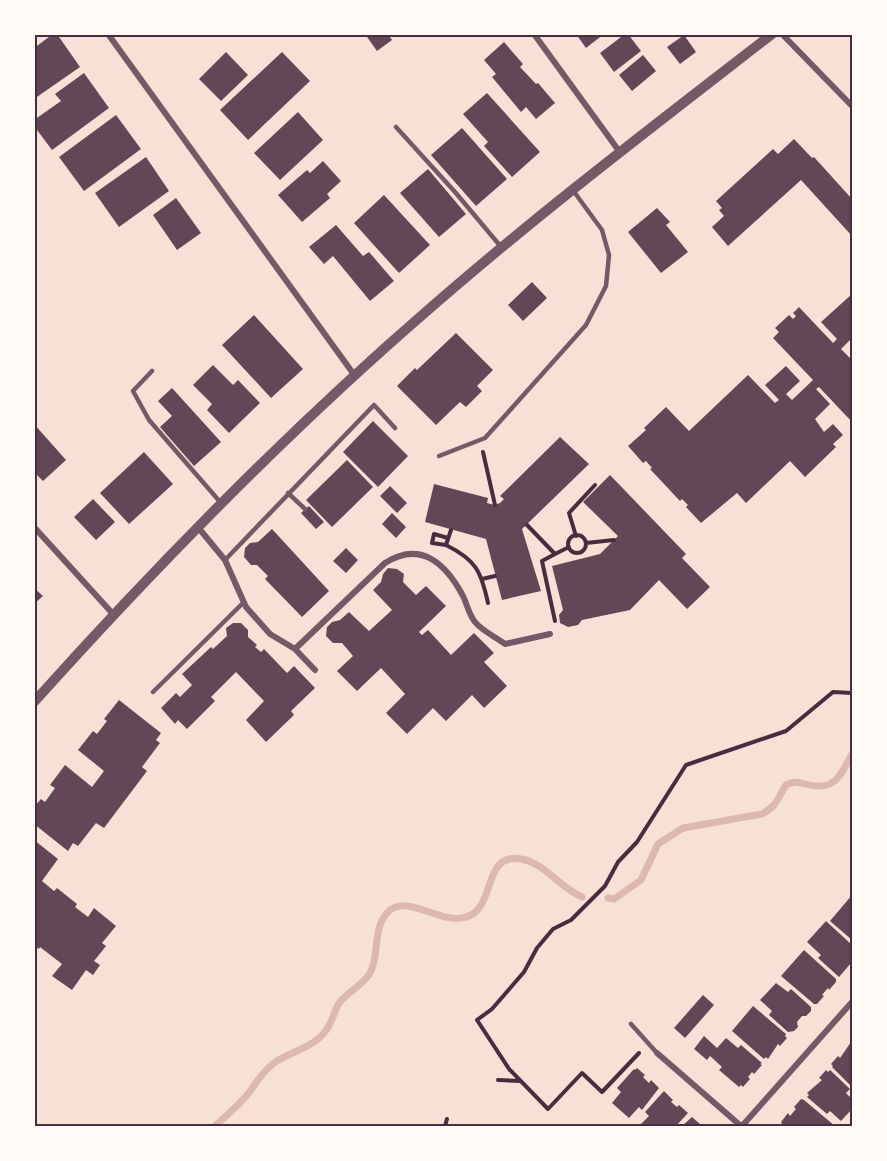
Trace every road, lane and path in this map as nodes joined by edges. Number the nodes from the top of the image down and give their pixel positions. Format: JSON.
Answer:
{"nodes":[{"id":1,"x":108,"y":34,"type":"edge"},
{"id":2,"x":534,"y":34,"type":"edge"},
{"id":3,"x":772,"y":34,"type":"edge"},
{"id":4,"x":782,"y":34,"type":"edge"},
{"id":5,"x":852,"y":106,"type":"edge"},
{"id":6,"x":396,"y":127,"type":"dead end"},
{"id":7,"x":619,"y":151,"type":"junction"},
{"id":8,"x":573,"y":189,"type":"junction"},
{"id":9,"x":502,"y":248,"type":"junction"},
{"id":10,"x":152,"y":371,"type":"dead end"},
{"id":11,"x":355,"y":376,"type":"junction"},
{"id":12,"x":395,"y":428,"type":"dead end"},
{"id":13,"x":480,"y":440,"type":"junction"},
{"id":14,"x":439,"y":456,"type":"dead end"},
{"id":15,"x":595,"y":485,"type":"dead end"},
{"id":16,"x":288,"y":493,"type":"junction"},
{"id":17,"x":220,"y":503,"type":"junction"},
{"id":18,"x":495,"y":505,"type":"dead end"},
{"id":19,"x":304,"y":509,"type":"dead end"},
{"id":20,"x":526,"y":525,"type":"dead end"},
{"id":21,"x":197,"y":526,"type":"junction"},
{"id":22,"x":34,"y":527,"type":"edge"},
{"id":23,"x":451,"y":530,"type":"dead end"},
{"id":24,"x":576,"y":536,"type":"junction"},
{"id":25,"x":448,"y":538,"type":"junction"},
{"id":26,"x":614,"y":540,"type":"dead end"},
{"id":27,"x":586,"y":543,"type":"junction"},
{"id":28,"x":446,"y":545,"type":"junction"},
{"id":29,"x":569,"y":547,"type":"junction"},
{"id":30,"x":555,"y":554,"type":"junction"},
{"id":31,"x":225,"y":560,"type":"junction"},
{"id":32,"x":495,"y":576,"type":"dead end"},
{"id":33,"x":482,"y":579,"type":"junction"},
{"id":34,"x":244,"y":602,"type":"junction"},
{"id":35,"x":488,"y":603,"type":"dead end"},
{"id":36,"x":113,"y":614,"type":"junction"},
{"id":37,"x":550,"y":634,"type":"joint"},
{"id":38,"x":296,"y":649,"type":"junction"},
{"id":39,"x":315,"y":670,"type":"dead end"},
{"id":40,"x":153,"y":692,"type":"dead end"},
{"id":41,"x":852,"y":693,"type":"edge"},
{"id":42,"x":34,"y":702,"type":"edge"},
{"id":43,"x":852,"y":1002,"type":"edge"},
{"id":44,"x":631,"y":1024,"type":"dead end"},
{"id":45,"x":657,"y":1053,"type":"junction"},
{"id":46,"x":498,"y":1080,"type":"dead end"},
{"id":47,"x":521,"y":1082,"type":"junction"},
{"id":48,"x":447,"y":1119,"type":"dead end"},
{"id":49,"x":445,"y":1126,"type":"edge"},
{"id":50,"x":742,"y":1126,"type":"edge"}],
"edges":[{"from":1,"to":11,"type":"street"},
{"from":2,"to":7,"type":"street"},
{"from":3,"to":7,"type":"street"},
{"from":4,"to":5,"type":"street"},
{"from":6,"to":9,"type":"lane"},
{"from":7,"to":8,"type":"street"},
{"from":8,"to":9,"type":"street"},
{"from":8,"to":13,"type":"lane"},
{"from":9,"to":11,"type":"street"},
{"from":10,"to":17,"type":"lane"},
{"from":11,"to":17,"type":"street"},
{"from":12,"to":16,"type":"lane"},
{"from":13,"to":14,"type":"lane"},
{"from":13,"to":18,"type":"path"},
{"from":15,"to":24,"type":"path"},
{"from":16,"to":19,"type":"lane"},
{"from":16,"to":31,"type":"lane"},
{"from":17,"to":21,"type":"street"},
{"from":20,"to":30,"type":"path"},
{"from":21,"to":31,"type":"street"},
{"from":21,"to":36,"type":"street"},
{"from":22,"to":36,"type":"street"},
{"from":23,"to":25,"type":"path"},
{"from":24,"to":27,"type":"path"},
{"from":24,"to":29,"type":"path"},
{"from":25,"to":28,"type":"path"},
{"from":25,"to":28,"type":"path"},
{"from":26,"to":27,"type":"path"},
{"from":27,"to":29,"type":"path"},
{"from":28,"to":33,"type":"path"},
{"from":29,"to":30,"type":"path"},
{"from":30,"to":37,"type":"path"},
{"from":31,"to":34,"type":"street"},
{"from":32,"to":33,"type":"path"},
{"from":33,"to":35,"type":"path"},
{"from":34,"to":38,"type":"street"},
{"from":34,"to":40,"type":"lane"},
{"from":36,"to":42,"type":"street"},
{"from":37,"to":38,"type":"street"},
{"from":38,"to":39,"type":"street"},
{"from":41,"to":47,"type":"path"},
{"from":43,"to":50,"type":"street"},
{"from":44,"to":45,"type":"lane"},
{"from":45,"to":47,"type":"path"},
{"from":45,"to":50,"type":"street"},
{"from":46,"to":47,"type":"path"},
{"from":48,"to":49,"type":"path"}]}
